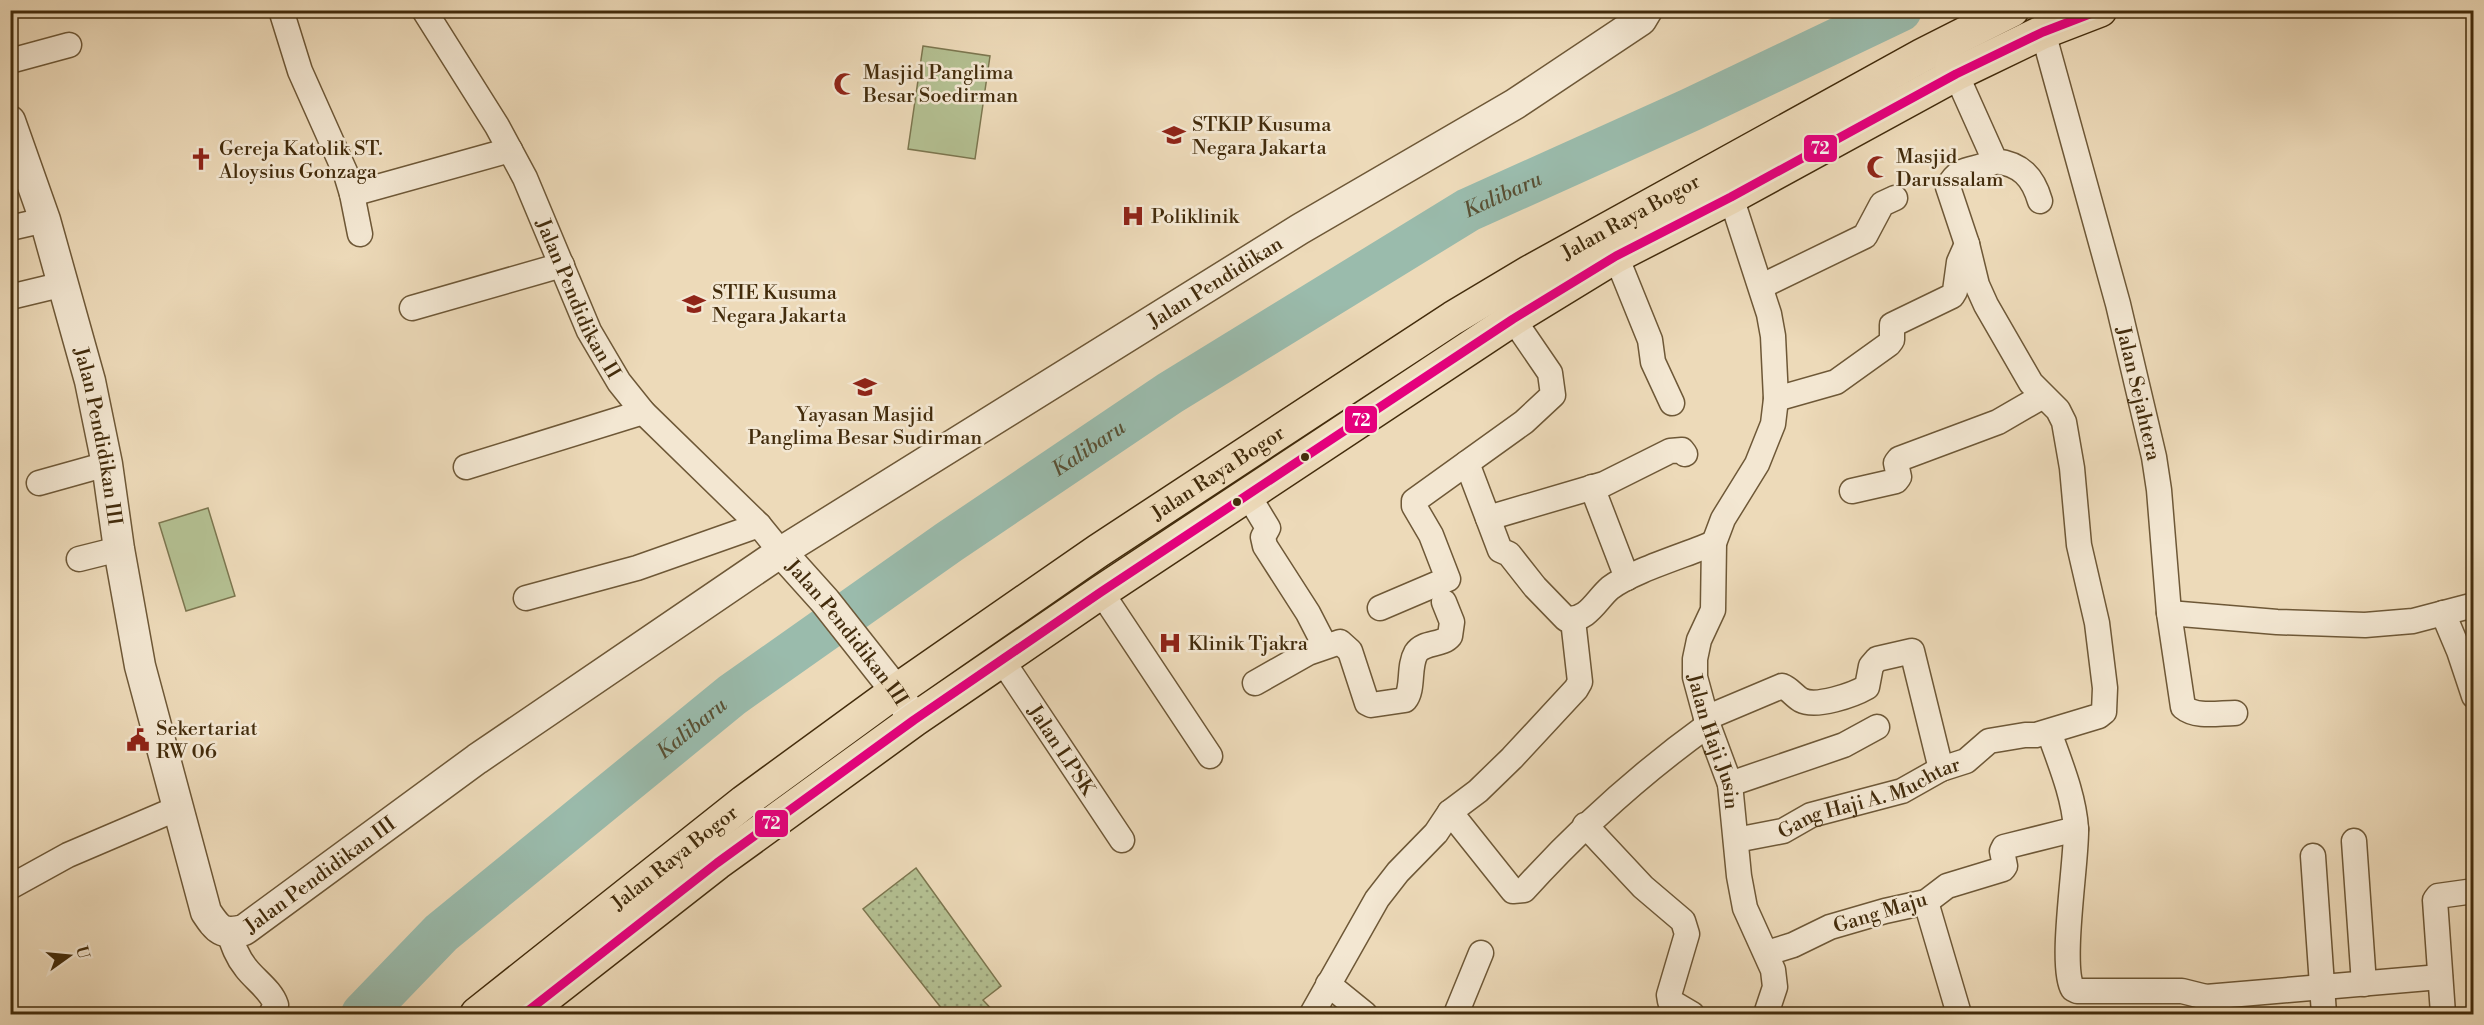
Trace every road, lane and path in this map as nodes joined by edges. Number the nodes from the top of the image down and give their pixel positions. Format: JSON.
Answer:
{"nodes":[{"id":1,"x":281,"y":10,"type":"edge"},
{"id":2,"x":424,"y":10,"type":"edge"},
{"id":3,"x":1647,"y":10,"type":"edge"},
{"id":4,"x":2012,"y":10,"type":"edge"},
{"id":5,"x":2100,"y":10,"type":"edge"},
{"id":6,"x":2043,"y":32,"type":"junction"},
{"id":7,"x":69,"y":45,"type":"dead end"},
{"id":8,"x":10,"y":61,"type":"edge"},
{"id":9,"x":1956,"y":74,"type":"junction"},
{"id":10,"x":10,"y":121,"type":"edge"},
{"id":11,"x":510,"y":150,"type":"junction"},
{"id":12,"x":1995,"y":162,"type":"junction"},
{"id":13,"x":352,"y":194,"type":"junction"},
{"id":14,"x":1731,"y":197,"type":"junction"},
{"id":15,"x":1895,"y":198,"type":"dead end"},
{"id":16,"x":2040,"y":201,"type":"dead end"},
{"id":17,"x":45,"y":220,"type":"junction"},
{"id":18,"x":10,"y":228,"type":"edge"},
{"id":19,"x":360,"y":234,"type":"dead end"},
{"id":20,"x":1967,"y":244,"type":"junction"},
{"id":21,"x":1616,"y":256,"type":"junction"},
{"id":22,"x":562,"y":265,"type":"junction"},
{"id":23,"x":64,"y":284,"type":"junction"},
{"id":24,"x":1762,"y":286,"type":"junction"},
{"id":25,"x":10,"y":297,"type":"edge"},
{"id":26,"x":412,"y":308,"type":"dead end"},
{"id":27,"x":1513,"y":319,"type":"junction"},
{"id":28,"x":2043,"y":396,"type":"junction"},
{"id":29,"x":1776,"y":399,"type":"junction"},
{"id":30,"x":1672,"y":403,"type":"dead end"},
{"id":31,"x":643,"y":412,"type":"junction"},
{"id":32,"x":1685,"y":454,"type":"dead end"},
{"id":33,"x":1467,"y":463,"type":"junction"},
{"id":34,"x":107,"y":464,"type":"junction"},
{"id":35,"x":465,"y":466,"type":"dead end"},
{"id":36,"x":39,"y":483,"type":"dead end"},
{"id":37,"x":1592,"y":487,"type":"junction"},
{"id":38,"x":1852,"y":491,"type":"dead end"},
{"id":39,"x":1248,"y":495,"type":"junction"},
{"id":40,"x":1488,"y":518,"type":"junction"},
{"id":41,"x":759,"y":525,"type":"junction"},
{"id":42,"x":1714,"y":543,"type":"junction"},
{"id":43,"x":119,"y":549,"type":"junction"},
{"id":44,"x":782,"y":552,"type":"junction"},
{"id":45,"x":79,"y":559,"type":"dead end"},
{"id":46,"x":1627,"y":578,"type":"junction"},
{"id":47,"x":1101,"y":592,"type":"junction"},
{"id":48,"x":526,"y":598,"type":"dead end"},
{"id":49,"x":1444,"y":602,"type":"dead end"},
{"id":50,"x":2474,"y":604,"type":"edge"},
{"id":51,"x":1380,"y":608,"type":"dead end"},
{"id":52,"x":2169,"y":613,"type":"junction"},
{"id":53,"x":2443,"y":613,"type":"junction"},
{"id":54,"x":1573,"y":620,"type":"junction"},
{"id":55,"x":1325,"y":646,"type":"junction"},
{"id":56,"x":1002,"y":660,"type":"junction"},
{"id":57,"x":1255,"y":683,"type":"dead end"},
{"id":58,"x":896,"y":691,"type":"junction"},
{"id":59,"x":2474,"y":696,"type":"edge"},
{"id":60,"x":2235,"y":713,"type":"dead end"},
{"id":61,"x":914,"y":720,"type":"junction"},
{"id":62,"x":1707,"y":722,"type":"junction"},
{"id":63,"x":1877,"y":727,"type":"dead end"},
{"id":64,"x":2049,"y":732,"type":"junction"},
{"id":65,"x":1210,"y":756,"type":"dead end"},
{"id":66,"x":1941,"y":770,"type":"junction"},
{"id":67,"x":1730,"y":784,"type":"junction"},
{"id":68,"x":178,"y":808,"type":"junction"},
{"id":69,"x":1450,"y":812,"type":"junction"},
{"id":70,"x":1585,"y":825,"type":"junction"},
{"id":71,"x":2076,"y":829,"type":"junction"},
{"id":72,"x":1122,"y":840,"type":"dead end"},
{"id":73,"x":1736,"y":840,"type":"junction"},
{"id":74,"x":2354,"y":841,"type":"dead end"},
{"id":75,"x":2313,"y":856,"type":"dead end"},
{"id":76,"x":10,"y":887,"type":"edge"},
{"id":77,"x":2474,"y":891,"type":"edge"},
{"id":78,"x":1926,"y":903,"type":"junction"},
{"id":79,"x":229,"y":933,"type":"junction"},
{"id":80,"x":1481,"y":953,"type":"dead end"},
{"id":81,"x":1767,"y":953,"type":"junction"},
{"id":82,"x":2440,"y":977,"type":"junction"},
{"id":83,"x":1328,"y":984,"type":"junction"},
{"id":84,"x":2364,"y":984,"type":"junction"},
{"id":85,"x":2320,"y":987,"type":"junction"},
{"id":86,"x":2206,"y":1006,"type":"edge"},
{"id":87,"x":271,"y":1014,"type":"edge"},
{"id":88,"x":477,"y":1014,"type":"edge"},
{"id":89,"x":524,"y":1014,"type":"edge"},
{"id":90,"x":1312,"y":1014,"type":"edge"},
{"id":91,"x":1365,"y":1014,"type":"edge"},
{"id":92,"x":1456,"y":1014,"type":"edge"},
{"id":93,"x":1692,"y":1014,"type":"edge"},
{"id":94,"x":1766,"y":1014,"type":"edge"},
{"id":95,"x":1959,"y":1014,"type":"edge"},
{"id":96,"x":2324,"y":1014,"type":"edge"},
{"id":97,"x":2443,"y":1014,"type":"edge"}],
"edges":[{"from":1,"to":13,"type":"street"},
{"from":2,"to":11,"type":"street","name":"Jalan Pendidikan II"},
{"from":3,"to":44,"type":"street","name":"Jalan Pendidikan"},
{"from":4,"to":58,"type":"highway","name":"Jalan Raya Bogor"},
{"from":5,"to":6,"type":"highway","name":"Jalan Raya Bogor"},
{"from":6,"to":9,"type":"highway","name":"Jalan Raya Bogor"},
{"from":6,"to":52,"type":"street","name":"Jalan Sejahtera"},
{"from":7,"to":8,"type":"street"},
{"from":9,"to":12,"type":"street"},
{"from":9,"to":14,"type":"highway","name":"Jalan Raya Bogor"},
{"from":10,"to":17,"type":"street","name":"Jalan Pendidikan III"},
{"from":11,"to":13,"type":"street"},
{"from":11,"to":22,"type":"street","name":"Jalan Pendidikan II"},
{"from":12,"to":16,"type":"street"},
{"from":12,"to":20,"type":"street"},
{"from":13,"to":19,"type":"street"},
{"from":14,"to":21,"type":"highway","name":"Jalan Raya Bogor"},
{"from":14,"to":24,"type":"street","name":"Jalan Haji Jusin"},
{"from":15,"to":24,"type":"street"},
{"from":17,"to":18,"type":"street"},
{"from":17,"to":23,"type":"street","name":"Jalan Pendidikan III"},
{"from":20,"to":28,"type":"street"},
{"from":20,"to":29,"type":"street"},
{"from":21,"to":27,"type":"highway","name":"Jalan Raya Bogor"},
{"from":21,"to":30,"type":"street"},
{"from":22,"to":26,"type":"street"},
{"from":22,"to":31,"type":"street","name":"Jalan Pendidikan II"},
{"from":23,"to":25,"type":"street"},
{"from":23,"to":34,"type":"street","name":"Jalan Pendidikan III"},
{"from":24,"to":29,"type":"street","name":"Jalan Haji Jusin"},
{"from":27,"to":33,"type":"street"},
{"from":27,"to":39,"type":"highway","name":"Jalan Raya Bogor"},
{"from":28,"to":38,"type":"street"},
{"from":28,"to":64,"type":"street","name":"Gang Haji A. Muchtar"},
{"from":29,"to":42,"type":"street","name":"Jalan Haji Jusin"},
{"from":31,"to":35,"type":"street"},
{"from":31,"to":41,"type":"street","name":"Jalan Pendidikan II"},
{"from":32,"to":37,"type":"street"},
{"from":33,"to":40,"type":"street"},
{"from":33,"to":51,"type":"street"},
{"from":34,"to":36,"type":"street"},
{"from":34,"to":43,"type":"street","name":"Jalan Pendidikan III"},
{"from":37,"to":40,"type":"street"},
{"from":37,"to":46,"type":"street"},
{"from":39,"to":47,"type":"highway","name":"Jalan Raya Bogor"},
{"from":39,"to":55,"type":"street"},
{"from":40,"to":54,"type":"street"},
{"from":41,"to":44,"type":"street","name":"Jalan Pendidikan II"},
{"from":41,"to":48,"type":"street"},
{"from":42,"to":46,"type":"street"},
{"from":42,"to":62,"type":"street","name":"Jalan Haji Jusin"},
{"from":43,"to":45,"type":"street"},
{"from":43,"to":68,"type":"street","name":"Jalan Pendidikan III"},
{"from":44,"to":58,"type":"street","name":"Jalan Pendidikan III"},
{"from":44,"to":79,"type":"street","name":"Jalan Pendidikan III"},
{"from":46,"to":54,"type":"street"},
{"from":47,"to":56,"type":"highway","name":"Jalan Raya Bogor"},
{"from":47,"to":65,"type":"street"},
{"from":49,"to":55,"type":"street"},
{"from":50,"to":53,"type":"street"},
{"from":52,"to":53,"type":"street"},
{"from":52,"to":60,"type":"street","name":"Jalan Sejahtera"},
{"from":53,"to":59,"type":"street"},
{"from":54,"to":69,"type":"street"},
{"from":55,"to":57,"type":"street"},
{"from":56,"to":61,"type":"highway","name":"Jalan Raya Bogor"},
{"from":56,"to":72,"type":"street","name":"Jalan LPSK"},
{"from":58,"to":61,"type":"street","name":"Jalan Pendidikan III"},
{"from":58,"to":88,"type":"highway","name":"Jalan Raya Bogor"},
{"from":61,"to":89,"type":"highway","name":"Jalan Raya Bogor"},
{"from":62,"to":66,"type":"street"},
{"from":62,"to":67,"type":"street","name":"Jalan Haji Jusin"},
{"from":62,"to":70,"type":"street"},
{"from":63,"to":67,"type":"street"},
{"from":64,"to":66,"type":"street","name":"Gang Haji A. Muchtar"},
{"from":64,"to":71,"type":"street"},
{"from":66,"to":73,"type":"street","name":"Gang Haji A. Muchtar"},
{"from":67,"to":73,"type":"street","name":"Jalan Haji Jusin"},
{"from":68,"to":76,"type":"street"},
{"from":68,"to":79,"type":"street","name":"Jalan Pendidikan III"},
{"from":69,"to":70,"type":"street"},
{"from":69,"to":83,"type":"street"},
{"from":70,"to":93,"type":"street"},
{"from":71,"to":78,"type":"street","name":"Gang Maju"},
{"from":71,"to":86,"type":"street"},
{"from":73,"to":81,"type":"street","name":"Jalan Haji Jusin"},
{"from":74,"to":84,"type":"street"},
{"from":75,"to":85,"type":"street"},
{"from":77,"to":82,"type":"street"},
{"from":78,"to":81,"type":"street","name":"Gang Maju"},
{"from":78,"to":95,"type":"street"},
{"from":79,"to":87,"type":"street"},
{"from":80,"to":92,"type":"street"},
{"from":81,"to":94,"type":"street","name":"Jalan Haji Jusin"},
{"from":82,"to":84,"type":"street"},
{"from":82,"to":97,"type":"street"},
{"from":83,"to":90,"type":"street"},
{"from":83,"to":91,"type":"street"},
{"from":84,"to":85,"type":"street"},
{"from":85,"to":86,"type":"street"},
{"from":85,"to":96,"type":"street"}]}
